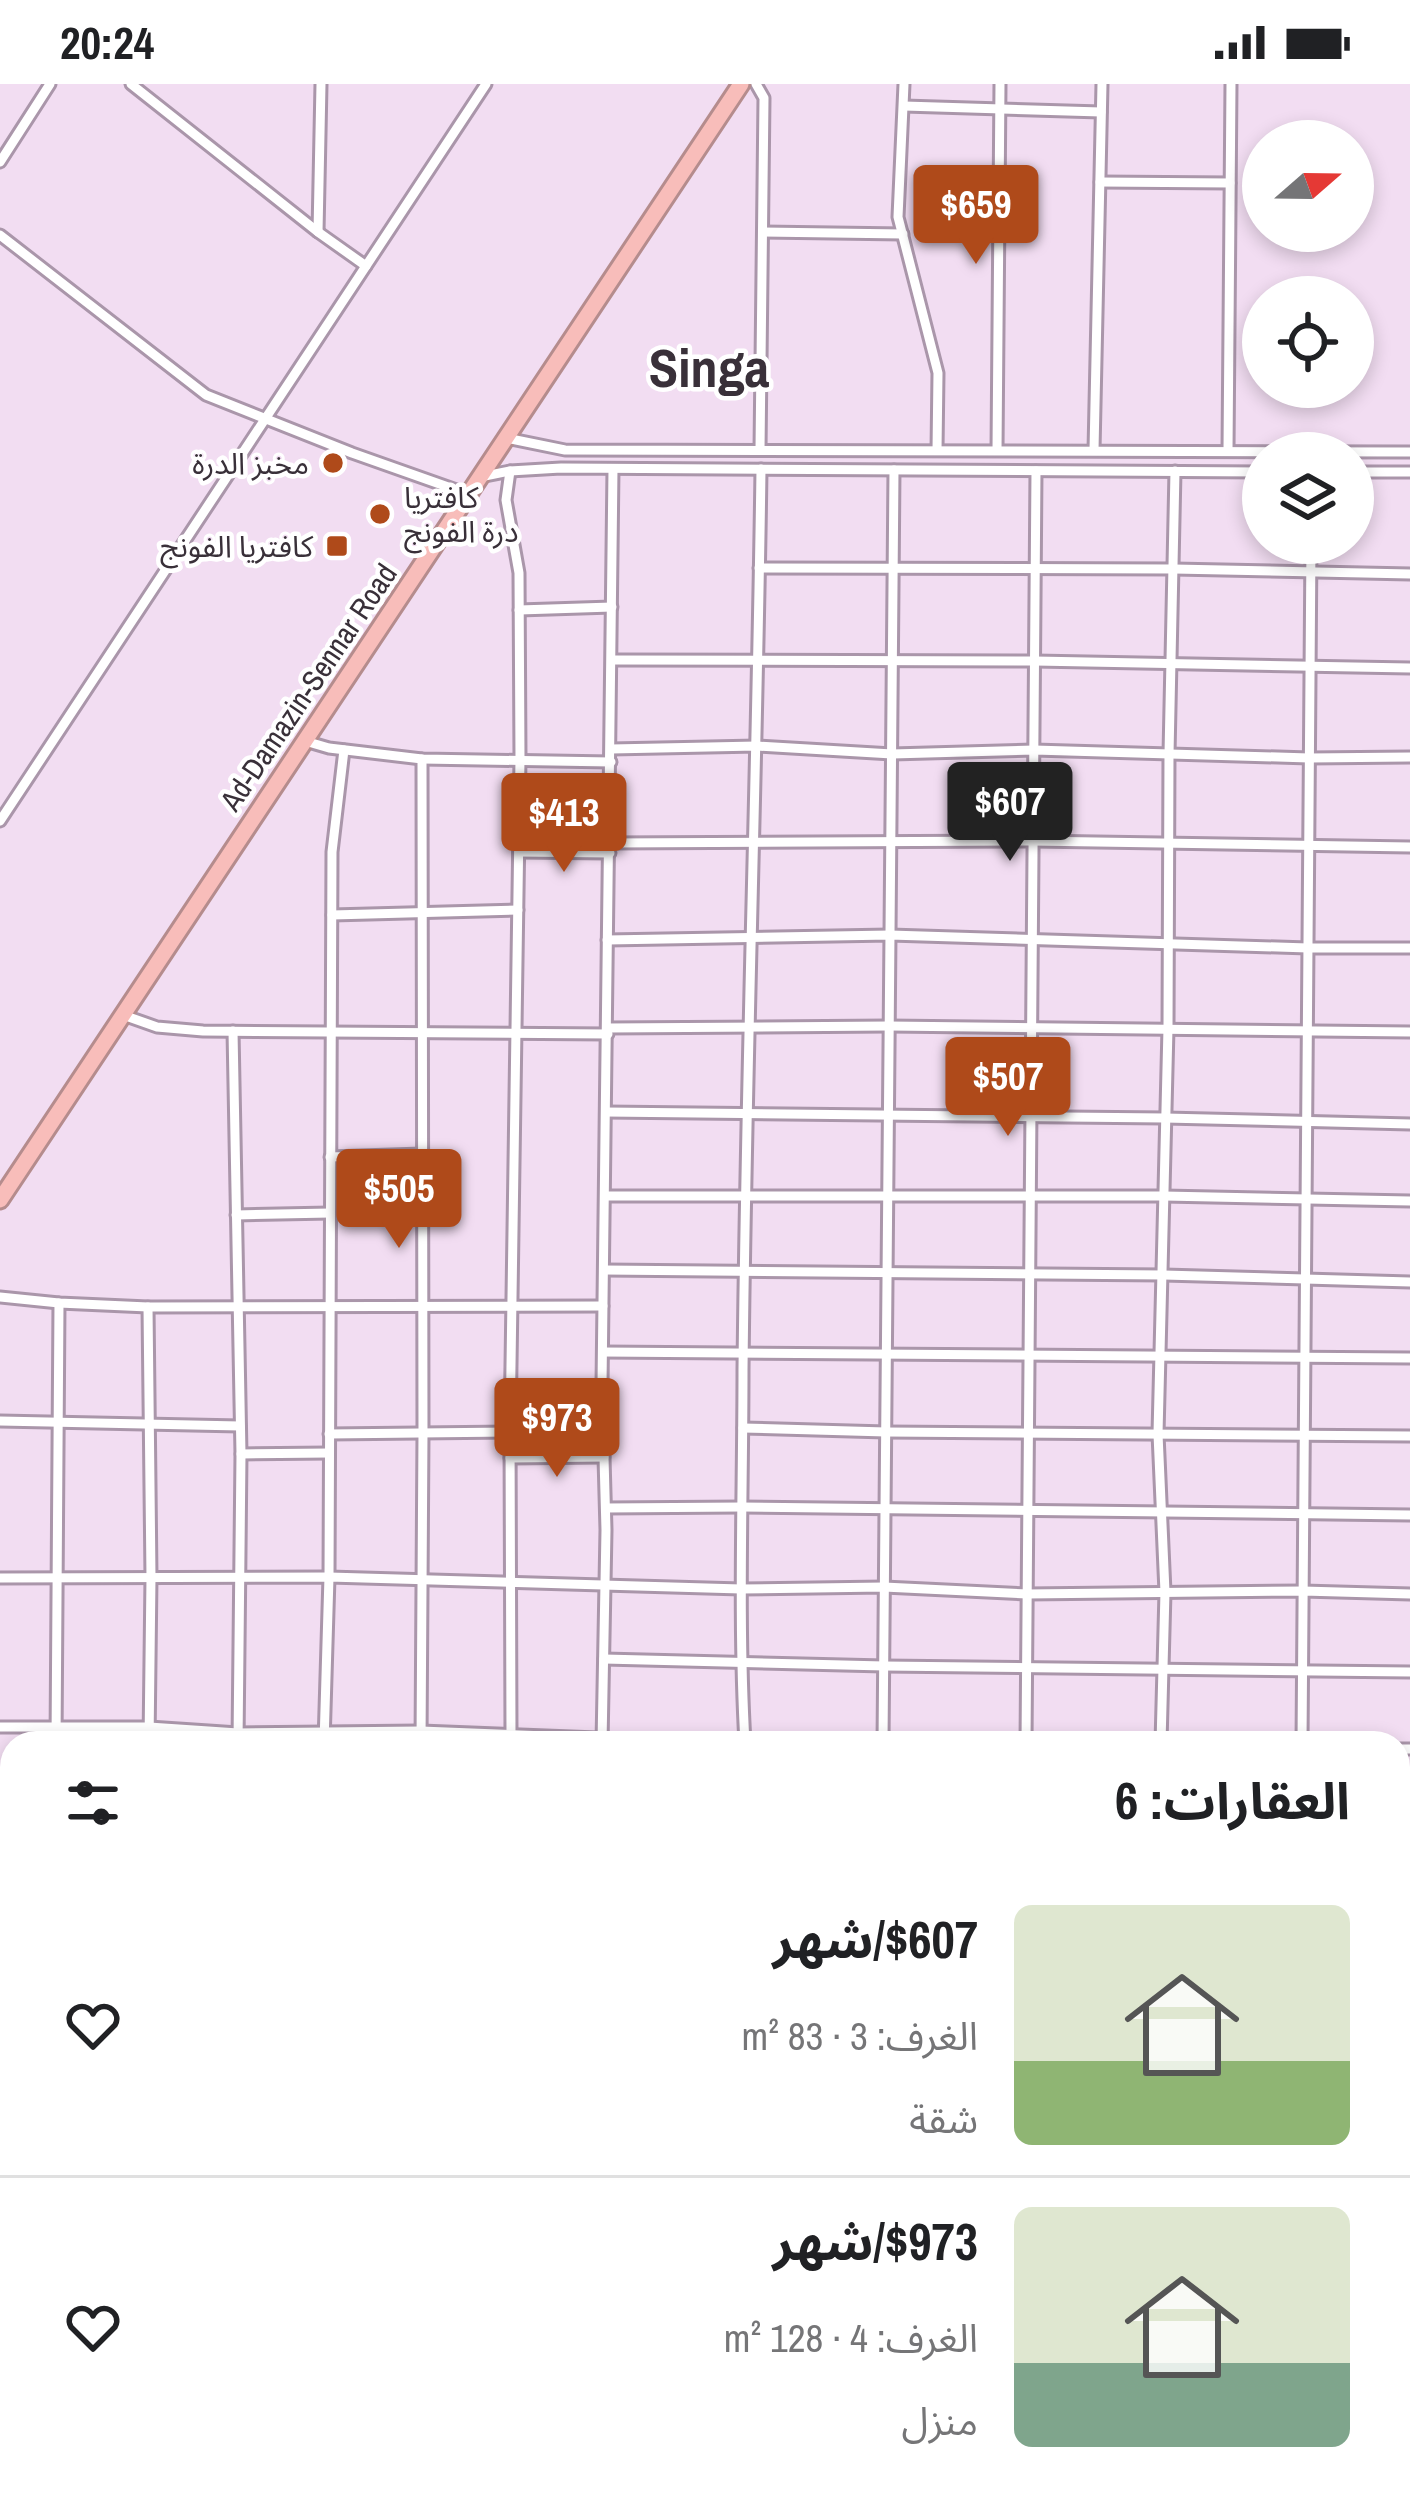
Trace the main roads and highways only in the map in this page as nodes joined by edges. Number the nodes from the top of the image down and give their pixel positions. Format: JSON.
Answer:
{"nodes":[{"id":1,"x":741,"y":84,"type":"edge"},
{"id":2,"x":0,"y":1200,"type":"edge"}],
"edges":[{"from":1,"to":2,"type":"highway","name":"Ad-Damazin-Sennar Road"}]}
